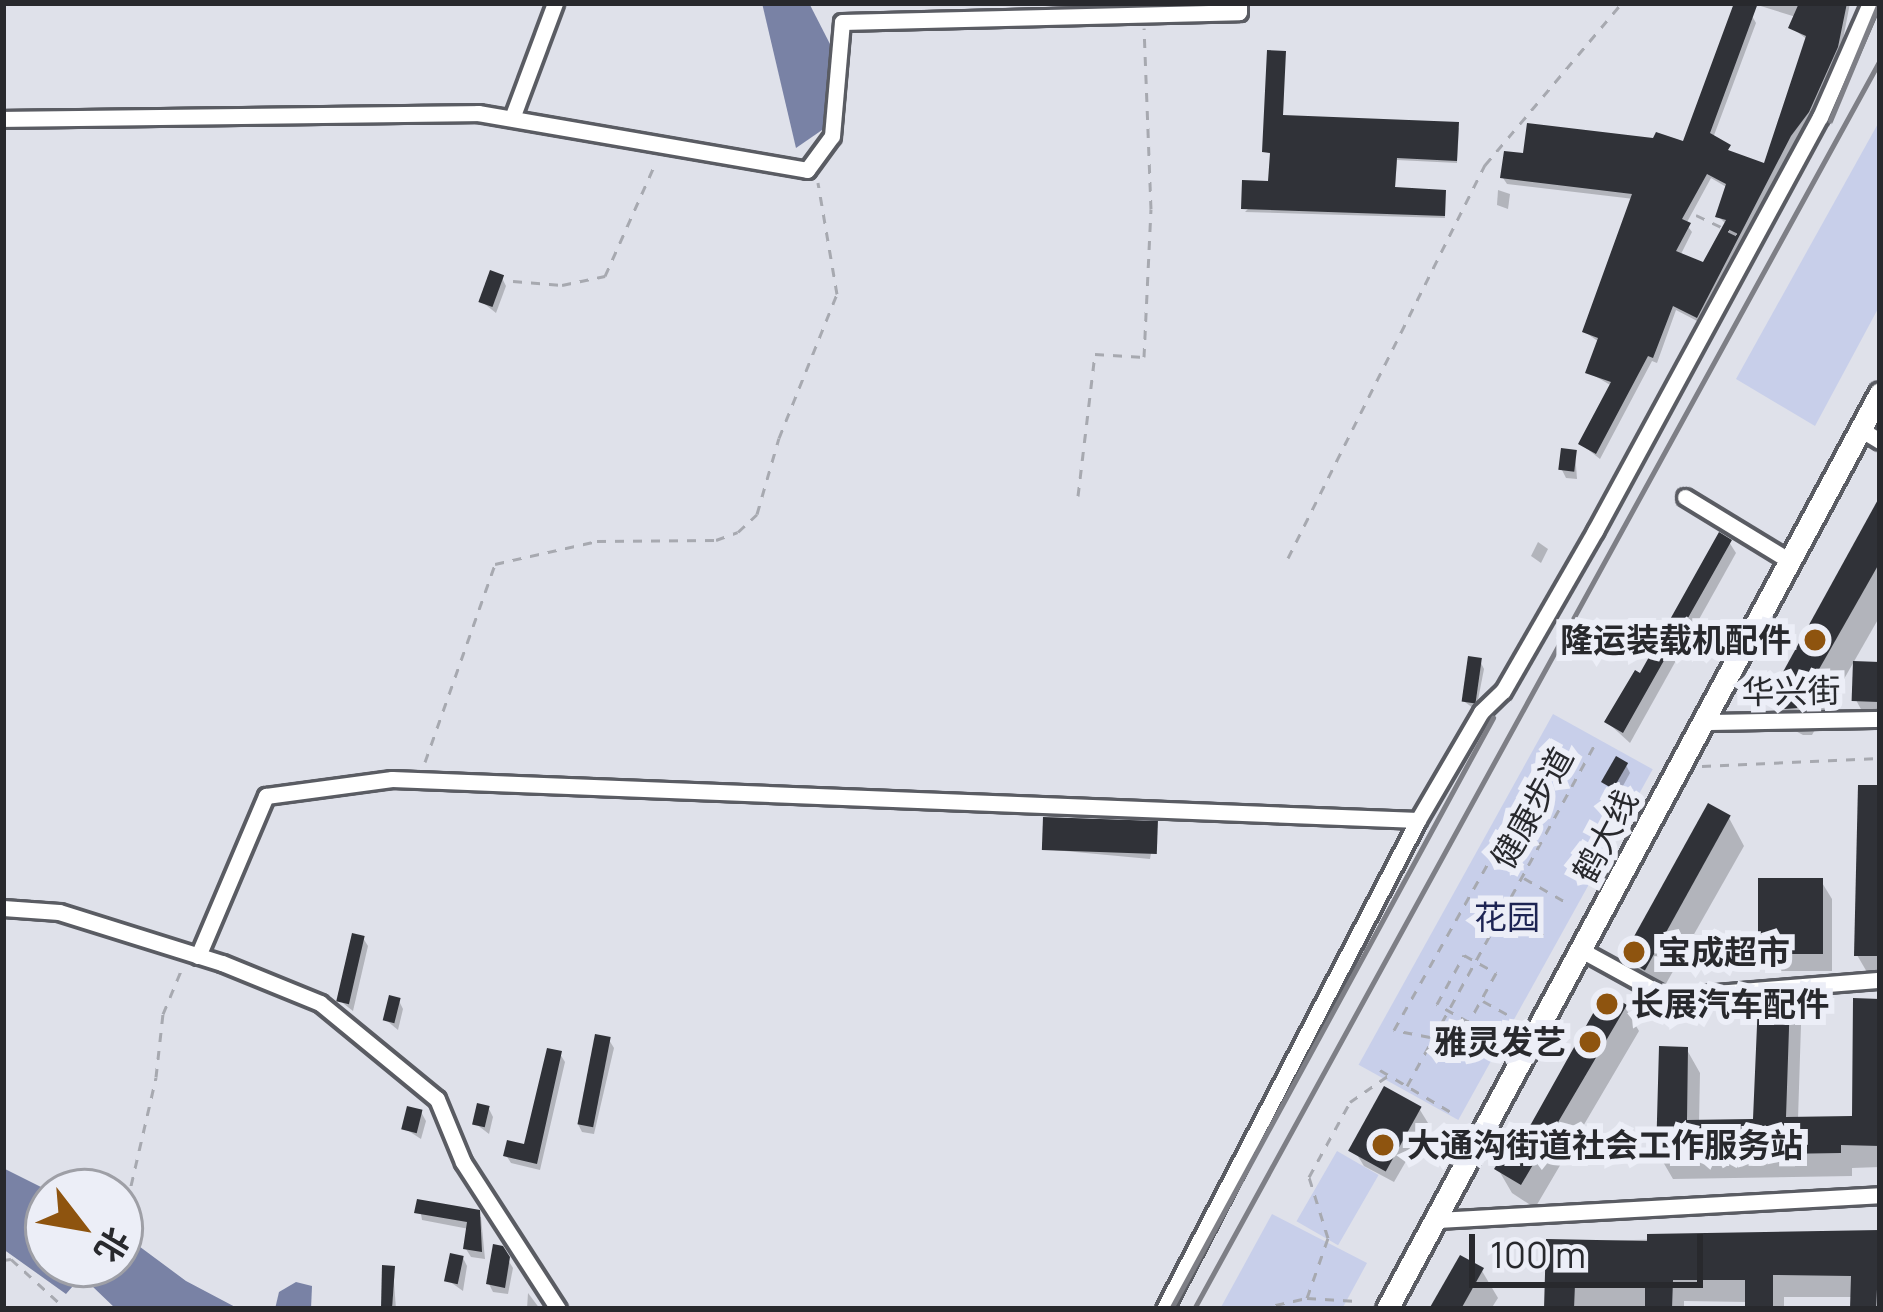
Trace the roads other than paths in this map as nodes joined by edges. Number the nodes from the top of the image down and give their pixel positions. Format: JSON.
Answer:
{"nodes":[{"id":1,"x":555,"y":3,"type":"edge"},
{"id":2,"x":1239,"y":3,"type":"edge"},
{"id":3,"x":1870,"y":3,"type":"edge"},
{"id":4,"x":512,"y":118,"type":"junction"},
{"id":5,"x":3,"y":119,"type":"edge"},
{"id":6,"x":1880,"y":393,"type":"edge"},
{"id":7,"x":1870,"y":435,"type":"edge"},
{"id":8,"x":1685,"y":497,"type":"dead end"},
{"id":9,"x":1790,"y":561,"type":"junction"},
{"id":10,"x":1880,"y":719,"type":"edge"},
{"id":11,"x":1704,"y":722,"type":"junction"},
{"id":12,"x":1418,"y":820,"type":"junction"},
{"id":13,"x":3,"y":908,"type":"edge"},
{"id":14,"x":1581,"y":950,"type":"junction"},
{"id":15,"x":193,"y":954,"type":"junction"},
{"id":16,"x":1880,"y":980,"type":"edge"},
{"id":17,"x":1880,"y":1195,"type":"edge"},
{"id":18,"x":1436,"y":1220,"type":"junction"},
{"id":19,"x":558,"y":1309,"type":"edge"},
{"id":20,"x":1163,"y":1309,"type":"edge"},
{"id":21,"x":1387,"y":1309,"type":"edge"}],
"edges":[{"from":1,"to":4,"type":"street"},
{"from":2,"to":4,"type":"street"},
{"from":3,"to":12,"type":"street"},
{"from":4,"to":5,"type":"street"},
{"from":6,"to":7,"type":"highway","name":"鹤大线"},
{"from":7,"to":9,"type":"highway","name":"鹤大线"},
{"from":8,"to":9,"type":"street"},
{"from":9,"to":11,"type":"highway","name":"鹤大线"},
{"from":10,"to":11,"type":"street","name":"华兴街"},
{"from":11,"to":14,"type":"highway","name":"鹤大线"},
{"from":12,"to":15,"type":"street"},
{"from":12,"to":20,"type":"street"},
{"from":13,"to":15,"type":"street"},
{"from":14,"to":16,"type":"street"},
{"from":14,"to":18,"type":"highway","name":"鹤大线"},
{"from":15,"to":19,"type":"street"},
{"from":17,"to":18,"type":"street"},
{"from":18,"to":21,"type":"highway","name":"鹤大线"}]}
